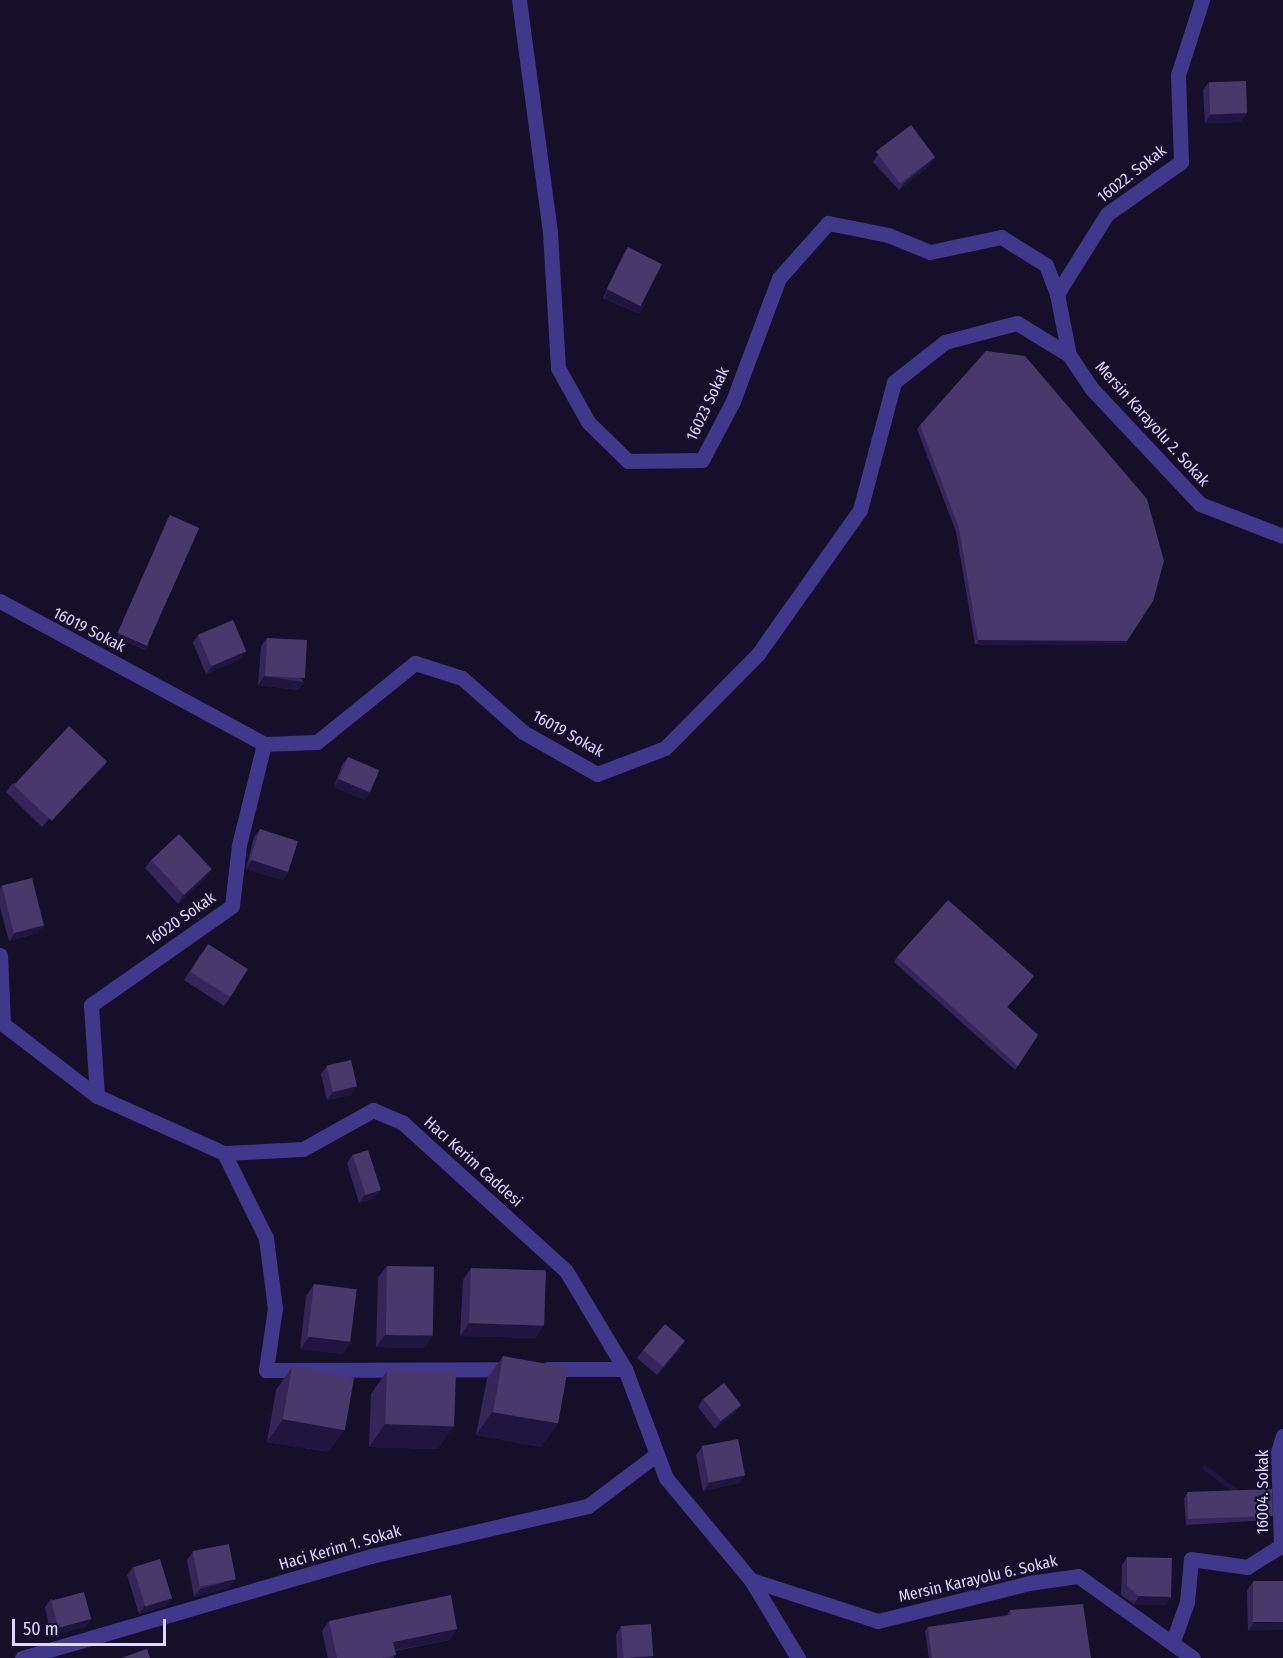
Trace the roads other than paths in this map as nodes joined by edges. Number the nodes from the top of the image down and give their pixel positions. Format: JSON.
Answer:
{"nodes":[{"id":1,"x":519,"y":0,"type":"edge"},
{"id":2,"x":1202,"y":0,"type":"edge"},
{"id":3,"x":1057,"y":294,"type":"junction"},
{"id":4,"x":1069,"y":355,"type":"junction"},
{"id":5,"x":1283,"y":536,"type":"edge"},
{"id":6,"x":0,"y":601,"type":"edge"},
{"id":7,"x":264,"y":744,"type":"junction"},
{"id":8,"x":0,"y":955,"type":"edge"},
{"id":9,"x":97,"y":1096,"type":"junction"},
{"id":10,"x":225,"y":1153,"type":"junction"},
{"id":11,"x":625,"y":1369,"type":"junction"},
{"id":12,"x":1283,"y":1436,"type":"edge"},
{"id":13,"x":657,"y":1454,"type":"junction"},
{"id":14,"x":751,"y":1580,"type":"junction"},
{"id":15,"x":1173,"y":1641,"type":"junction"},
{"id":16,"x":22,"y":1658,"type":"edge"},
{"id":17,"x":798,"y":1658,"type":"edge"},
{"id":18,"x":1193,"y":1658,"type":"edge"}],
"edges":[{"from":1,"to":3,"type":"street","name":"16023 Sokak"},
{"from":2,"to":3,"type":"street","name":"16022. Sokak"},
{"from":3,"to":4,"type":"street","name":"16023 Sokak"},
{"from":4,"to":5,"type":"street","name":"Mersin Karayolu 2. Sokak"},
{"from":4,"to":7,"type":"street","name":"16019 Sokak"},
{"from":6,"to":7,"type":"street","name":"16019 Sokak"},
{"from":7,"to":9,"type":"street","name":"16020 Sokak"},
{"from":8,"to":9,"type":"street","name":"Hacı Kerim Caddesi"},
{"from":9,"to":10,"type":"street","name":"Hacı Kerim Caddesi"},
{"from":10,"to":11,"type":"street","name":"Hacı Kerim Caddesi"},
{"from":10,"to":11,"type":"street"},
{"from":11,"to":13,"type":"street","name":"Hacı Kerim Caddesi"},
{"from":12,"to":15,"type":"street","name":"16004. Sokak"},
{"from":13,"to":14,"type":"street","name":"Hacı Kerim Caddesi"},
{"from":13,"to":16,"type":"street","name":"Haci Kerim 1. Sokak"},
{"from":14,"to":15,"type":"street","name":"Mersin Karayolu 6. Sokak"},
{"from":14,"to":17,"type":"street","name":"Hacı Kerim Caddesi"},
{"from":15,"to":18,"type":"street","name":"Mersin Karayolu 6. Sokak"}]}
